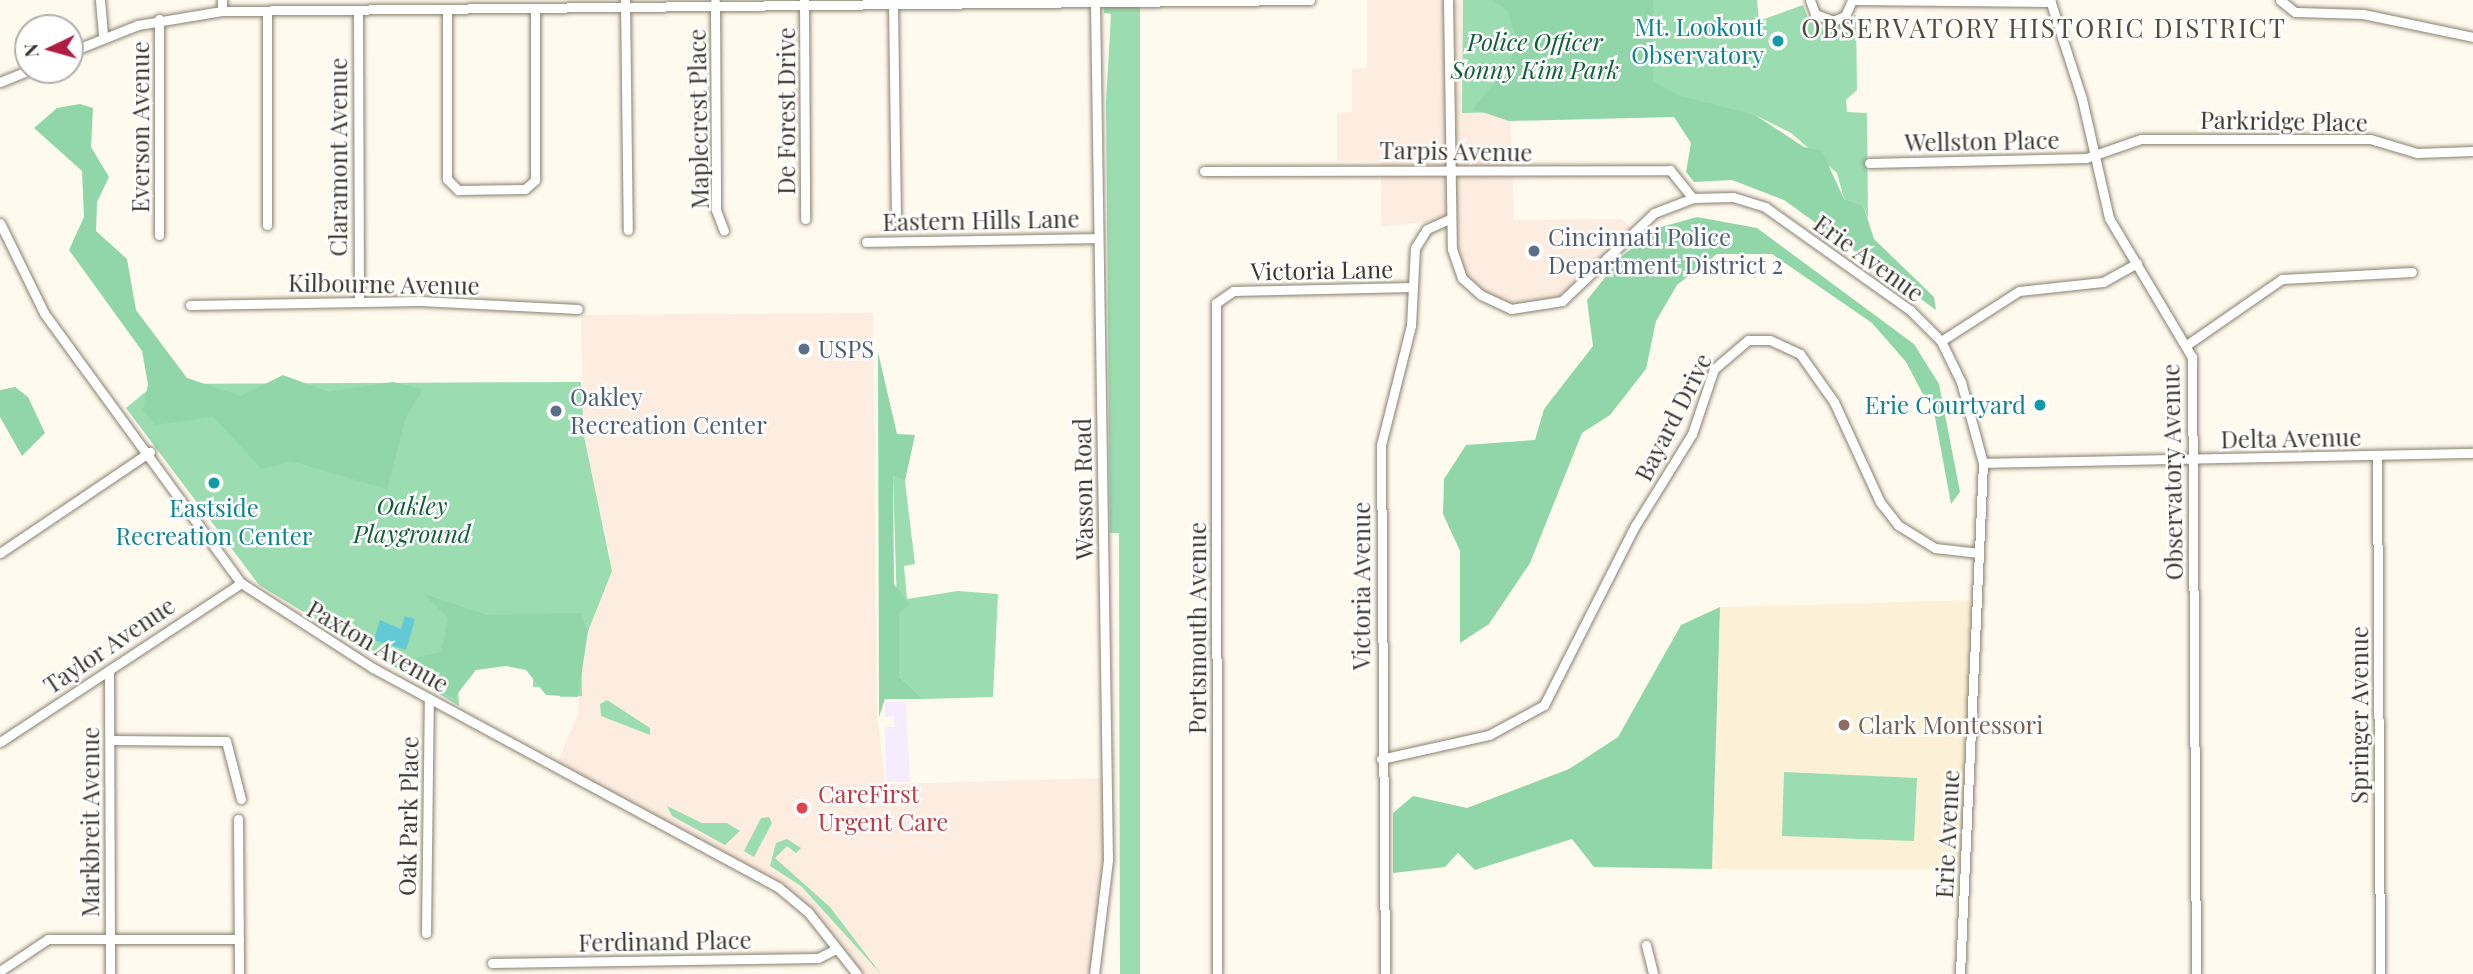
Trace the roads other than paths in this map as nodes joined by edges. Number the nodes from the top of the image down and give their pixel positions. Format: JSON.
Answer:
{"nodes":[{"id":1,"x":100,"y":0,"type":"edge"},
{"id":2,"x":222,"y":0,"type":"edge"},
{"id":3,"x":1310,"y":0,"type":"edge"},
{"id":4,"x":1448,"y":0,"type":"edge"},
{"id":5,"x":1810,"y":0,"type":"edge"},
{"id":6,"x":1853,"y":0,"type":"edge"},
{"id":7,"x":2280,"y":0,"type":"edge"},
{"id":8,"x":949,"y":1,"type":"edge"},
{"id":9,"x":1095,"y":1,"type":"edge"},
{"id":10,"x":1109,"y":1,"type":"edge"},
{"id":11,"x":1142,"y":1,"type":"edge"},
{"id":12,"x":2050,"y":1,"type":"edge"},
{"id":13,"x":715,"y":2,"type":"edge"},
{"id":14,"x":804,"y":2,"type":"edge"},
{"id":15,"x":626,"y":3,"type":"edge"},
{"id":16,"x":893,"y":4,"type":"junction"},
{"id":17,"x":535,"y":8,"type":"junction"},
{"id":18,"x":447,"y":9,"type":"junction"},
{"id":19,"x":222,"y":11,"type":"junction"},
{"id":20,"x":267,"y":11,"type":"junction"},
{"id":21,"x":358,"y":11,"type":"junction"},
{"id":22,"x":159,"y":19,"type":"junction"},
{"id":23,"x":2473,"y":37,"type":"edge"},
{"id":24,"x":103,"y":38,"type":"junction"},
{"id":25,"x":84,"y":46,"type":"edge"},
{"id":26,"x":2473,"y":151,"type":"edge"},
{"id":27,"x":2095,"y":156,"type":"junction"},
{"id":28,"x":1868,"y":163,"type":"dead end"},
{"id":29,"x":1448,"y":168,"type":"junction"},
{"id":30,"x":1204,"y":172,"type":"dead end"},
{"id":31,"x":1693,"y":198,"type":"junction"},
{"id":32,"x":896,"y":217,"type":"dead end"},
{"id":33,"x":805,"y":219,"type":"dead end"},
{"id":34,"x":1449,"y":219,"type":"junction"},
{"id":35,"x":0,"y":223,"type":"edge"},
{"id":36,"x":267,"y":225,"type":"dead end"},
{"id":37,"x":628,"y":230,"type":"dead end"},
{"id":38,"x":724,"y":231,"type":"dead end"},
{"id":39,"x":159,"y":235,"type":"dead end"},
{"id":40,"x":1097,"y":237,"type":"junction"},
{"id":41,"x":866,"y":242,"type":"dead end"},
{"id":42,"x":2137,"y":263,"type":"junction"},
{"id":43,"x":2412,"y":272,"type":"dead end"},
{"id":44,"x":1412,"y":287,"type":"junction"},
{"id":45,"x":1233,"y":291,"type":"joint"},
{"id":46,"x":359,"y":302,"type":"junction"},
{"id":47,"x":190,"y":305,"type":"dead end"},
{"id":48,"x":578,"y":309,"type":"dead end"},
{"id":49,"x":1941,"y":341,"type":"junction"},
{"id":50,"x":2188,"y":344,"type":"junction"},
{"id":51,"x":150,"y":452,"type":"junction"},
{"id":52,"x":2473,"y":453,"type":"edge"},
{"id":53,"x":2377,"y":456,"type":"junction"},
{"id":54,"x":2192,"y":458,"type":"junction"},
{"id":55,"x":1983,"y":463,"type":"junction"},
{"id":56,"x":0,"y":553,"type":"edge"},
{"id":57,"x":1979,"y":553,"type":"junction"},
{"id":58,"x":241,"y":583,"type":"junction"},
{"id":59,"x":108,"y":670,"type":"junction"},
{"id":60,"x":429,"y":700,"type":"junction"},
{"id":61,"x":110,"y":740,"type":"junction"},
{"id":62,"x":0,"y":742,"type":"edge"},
{"id":63,"x":1381,"y":760,"type":"junction"},
{"id":64,"x":241,"y":799,"type":"dead end"},
{"id":65,"x":238,"y":819,"type":"dead end"},
{"id":66,"x":426,"y":933,"type":"dead end"},
{"id":67,"x":110,"y":939,"type":"junction"},
{"id":68,"x":239,"y":939,"type":"junction"},
{"id":69,"x":1646,"y":946,"type":"dead end"},
{"id":70,"x":836,"y":949,"type":"junction"},
{"id":71,"x":492,"y":963,"type":"dead end"},
{"id":72,"x":0,"y":971,"type":"edge"},
{"id":73,"x":110,"y":974,"type":"edge"},
{"id":74,"x":239,"y":974,"type":"edge"},
{"id":75,"x":857,"y":974,"type":"edge"},
{"id":76,"x":1094,"y":974,"type":"edge"},
{"id":77,"x":1217,"y":974,"type":"edge"},
{"id":78,"x":1385,"y":974,"type":"edge"},
{"id":79,"x":1653,"y":974,"type":"edge"},
{"id":80,"x":1960,"y":974,"type":"edge"},
{"id":81,"x":2196,"y":974,"type":"edge"},
{"id":82,"x":2380,"y":974,"type":"edge"}],
"edges":[{"from":1,"to":24,"type":"street"},
{"from":2,"to":19,"type":"street"},
{"from":3,"to":11,"type":"street"},
{"from":4,"to":29,"type":"street","name":"Erie Avenue"},
{"from":5,"to":6,"type":"street"},
{"from":6,"to":12,"type":"street"},
{"from":7,"to":23,"type":"street"},
{"from":8,"to":9,"type":"street"},
{"from":8,"to":16,"type":"street"},
{"from":9,"to":10,"type":"street"},
{"from":9,"to":40,"type":"street","name":"Wasson Road"},
{"from":10,"to":11,"type":"street"},
{"from":12,"to":27,"type":"street","name":"Observatory Avenue"},
{"from":13,"to":14,"type":"street"},
{"from":13,"to":15,"type":"street"},
{"from":13,"to":38,"type":"street","name":"Maplecrest Place"},
{"from":14,"to":16,"type":"street"},
{"from":14,"to":33,"type":"street","name":"De Forest Drive"},
{"from":15,"to":17,"type":"street"},
{"from":15,"to":37,"type":"street"},
{"from":16,"to":32,"type":"street"},
{"from":17,"to":18,"type":"street"},
{"from":17,"to":18,"type":"street"},
{"from":18,"to":21,"type":"street"},
{"from":19,"to":20,"type":"street"},
{"from":19,"to":22,"type":"street"},
{"from":20,"to":21,"type":"street"},
{"from":20,"to":36,"type":"street"},
{"from":21,"to":46,"type":"street","name":"Claramont Avenue"},
{"from":22,"to":24,"type":"street"},
{"from":22,"to":39,"type":"street","name":"Everson Avenue"},
{"from":24,"to":25,"type":"street"},
{"from":26,"to":27,"type":"street","name":"Parkridge Place"},
{"from":27,"to":28,"type":"street","name":"Wellston Place"},
{"from":27,"to":42,"type":"street","name":"Observatory Avenue"},
{"from":29,"to":30,"type":"street","name":"Tarpis Avenue"},
{"from":29,"to":31,"type":"street","name":"Tarpis Avenue"},
{"from":29,"to":34,"type":"street","name":"Erie Avenue"},
{"from":31,"to":34,"type":"street","name":"Erie Avenue"},
{"from":31,"to":49,"type":"street","name":"Erie Avenue"},
{"from":34,"to":44,"type":"street","name":"Victoria Avenue"},
{"from":35,"to":51,"type":"street","name":"Paxton Avenue"},
{"from":40,"to":41,"type":"street","name":"Eastern Hills Lane"},
{"from":40,"to":76,"type":"street","name":"Wasson Road"},
{"from":42,"to":49,"type":"street"},
{"from":42,"to":50,"type":"street","name":"Observatory Avenue"},
{"from":43,"to":50,"type":"street"},
{"from":44,"to":45,"type":"street","name":"Victoria Lane"},
{"from":44,"to":63,"type":"street","name":"Victoria Avenue"},
{"from":45,"to":77,"type":"street","name":"Portsmouth Avenue"},
{"from":46,"to":47,"type":"street","name":"Kilbourne Avenue"},
{"from":46,"to":48,"type":"street","name":"Kilbourne Avenue"},
{"from":49,"to":55,"type":"street","name":"Erie Avenue"},
{"from":50,"to":54,"type":"street","name":"Observatory Avenue"},
{"from":51,"to":56,"type":"street"},
{"from":51,"to":58,"type":"street","name":"Paxton Avenue"},
{"from":52,"to":53,"type":"street","name":"Delta Avenue"},
{"from":53,"to":54,"type":"street","name":"Delta Avenue"},
{"from":53,"to":82,"type":"street","name":"Springer Avenue"},
{"from":54,"to":55,"type":"street","name":"Delta Avenue"},
{"from":54,"to":81,"type":"street","name":"Observatory Avenue"},
{"from":55,"to":57,"type":"street","name":"Erie Avenue"},
{"from":57,"to":63,"type":"street","name":"Bayard Drive"},
{"from":57,"to":80,"type":"street","name":"Erie Avenue"},
{"from":58,"to":59,"type":"street","name":"Taylor Avenue"},
{"from":58,"to":60,"type":"street","name":"Paxton Avenue"},
{"from":59,"to":61,"type":"street","name":"Markbreit Avenue"},
{"from":59,"to":62,"type":"street","name":"Taylor Avenue"},
{"from":60,"to":66,"type":"street","name":"Oak Park Place"},
{"from":60,"to":70,"type":"street","name":"Paxton Avenue"},
{"from":61,"to":64,"type":"street"},
{"from":61,"to":67,"type":"street","name":"Markbreit Avenue"},
{"from":63,"to":78,"type":"street","name":"Victoria Avenue"},
{"from":65,"to":68,"type":"street"},
{"from":67,"to":68,"type":"street"},
{"from":67,"to":72,"type":"street"},
{"from":67,"to":73,"type":"street","name":"Markbreit Avenue"},
{"from":68,"to":74,"type":"street"},
{"from":69,"to":79,"type":"street"},
{"from":70,"to":71,"type":"street","name":"Ferdinand Place"},
{"from":70,"to":75,"type":"street","name":"Paxton Avenue"}]}
